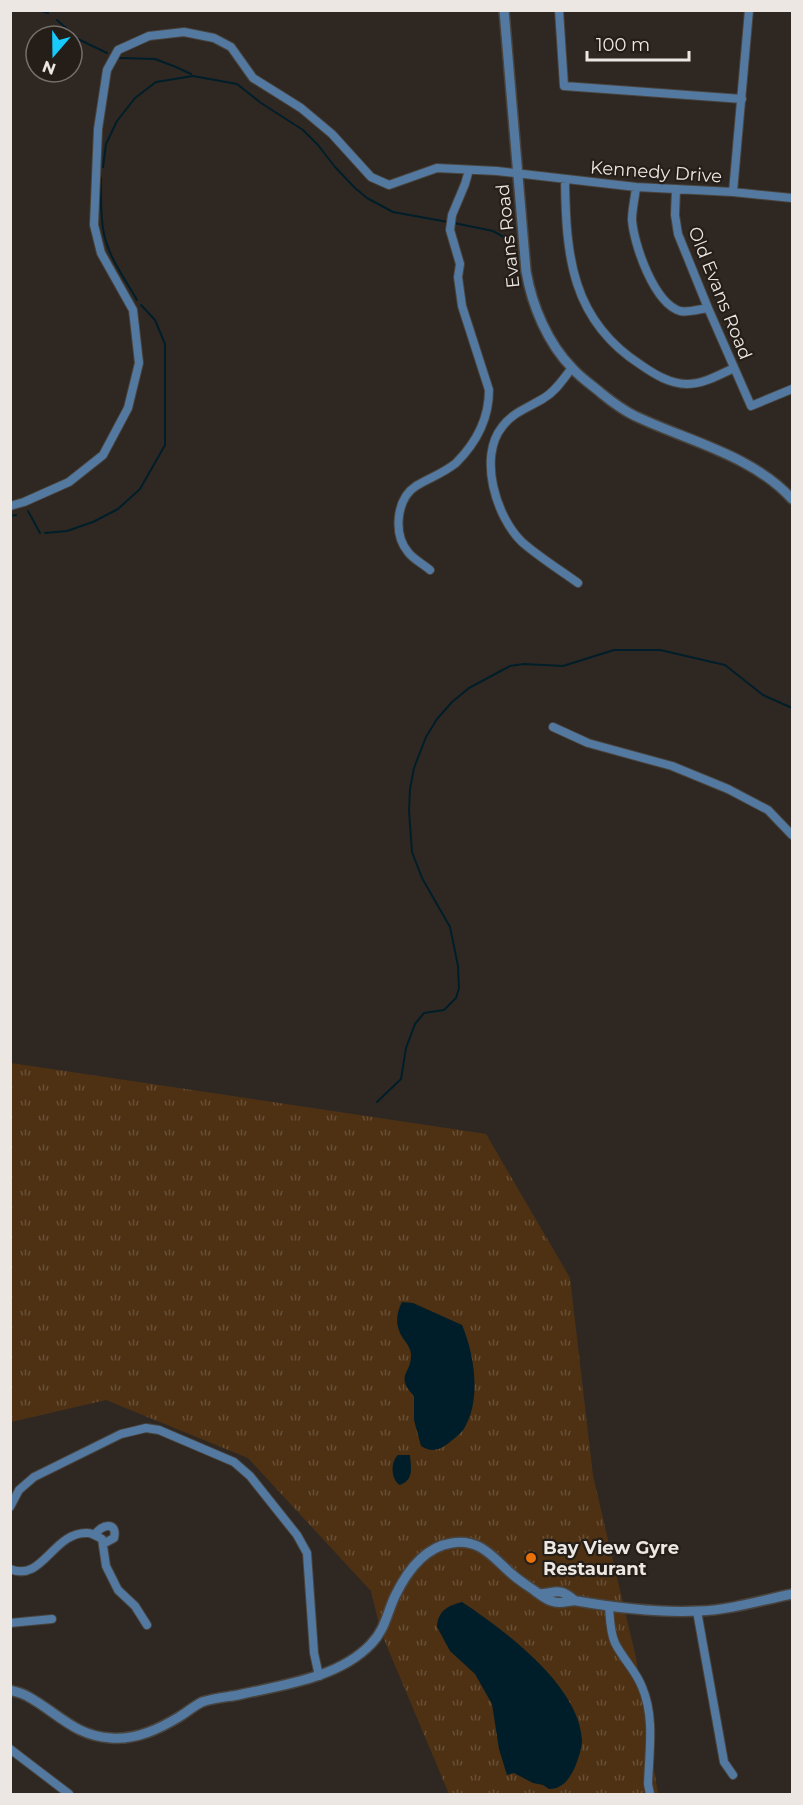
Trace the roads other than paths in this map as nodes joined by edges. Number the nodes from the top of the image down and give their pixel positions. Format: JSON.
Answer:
{"nodes":[{"id":1,"x":504,"y":10,"type":"edge"},
{"id":2,"x":559,"y":10,"type":"edge"},
{"id":3,"x":749,"y":10,"type":"edge"},
{"id":4,"x":742,"y":99,"type":"junction"},
{"id":5,"x":469,"y":170,"type":"junction"},
{"id":6,"x":518,"y":175,"type":"junction"},
{"id":7,"x":565,"y":180,"type":"junction"},
{"id":8,"x":636,"y":187,"type":"junction"},
{"id":9,"x":676,"y":189,"type":"junction"},
{"id":10,"x":734,"y":192,"type":"junction"},
{"id":11,"x":792,"y":198,"type":"edge"},
{"id":12,"x":708,"y":308,"type":"junction"},
{"id":13,"x":572,"y":368,"type":"junction"},
{"id":14,"x":734,"y":368,"type":"junction"},
{"id":15,"x":792,"y":389,"type":"edge"},
{"id":16,"x":789,"y":488,"type":"edge"},
{"id":17,"x":792,"y":499,"type":"edge"},
{"id":18,"x":10,"y":506,"type":"edge"},
{"id":19,"x":430,"y":570,"type":"dead end"},
{"id":20,"x":578,"y":583,"type":"dead end"},
{"id":21,"x":553,"y":727,"type":"dead end"},
{"id":22,"x":792,"y":836,"type":"edge"},
{"id":23,"x":10,"y":1507,"type":"edge"},
{"id":24,"x":95,"y":1535,"type":"junction"},
{"id":25,"x":103,"y":1544,"type":"junction"},
{"id":26,"x":10,"y":1569,"type":"edge"},
{"id":27,"x":792,"y":1594,"type":"edge"},
{"id":28,"x":609,"y":1607,"type":"junction"},
{"id":29,"x":697,"y":1611,"type":"junction"},
{"id":30,"x":52,"y":1618,"type":"dead end"},
{"id":31,"x":10,"y":1623,"type":"edge"},
{"id":32,"x":147,"y":1625,"type":"dead end"},
{"id":33,"x":319,"y":1676,"type":"junction"},
{"id":34,"x":10,"y":1690,"type":"edge"},
{"id":35,"x":10,"y":1749,"type":"edge"},
{"id":36,"x":733,"y":1775,"type":"dead end"},
{"id":37,"x":69,"y":1794,"type":"edge"},
{"id":38,"x":650,"y":1794,"type":"edge"}],
"edges":[{"from":1,"to":6,"type":"street","name":"Evans Road"},
{"from":2,"to":4,"type":"street"},
{"from":3,"to":4,"type":"street"},
{"from":4,"to":10,"type":"street"},
{"from":5,"to":6,"type":"street","name":"Kennedy Drive"},
{"from":5,"to":18,"type":"street","name":"Kennedy Drive"},
{"from":5,"to":19,"type":"street"},
{"from":6,"to":7,"type":"street","name":"Kennedy Drive"},
{"from":6,"to":13,"type":"street","name":"Evans Road"},
{"from":7,"to":8,"type":"street","name":"Kennedy Drive"},
{"from":7,"to":14,"type":"street"},
{"from":8,"to":9,"type":"street","name":"Kennedy Drive"},
{"from":8,"to":12,"type":"street"},
{"from":9,"to":10,"type":"street","name":"Kennedy Drive"},
{"from":9,"to":12,"type":"street","name":"Old Evans Road"},
{"from":10,"to":11,"type":"street","name":"Kennedy Drive"},
{"from":12,"to":14,"type":"street","name":"Old Evans Road"},
{"from":13,"to":16,"type":"street","name":"Evans Road"},
{"from":13,"to":20,"type":"street"},
{"from":14,"to":15,"type":"street","name":"Old Evans Road"},
{"from":16,"to":17,"type":"street","name":"Evans Road"},
{"from":21,"to":22,"type":"street"},
{"from":23,"to":33,"type":"street"},
{"from":24,"to":25,"type":"street"},
{"from":24,"to":25,"type":"street"},
{"from":24,"to":26,"type":"street"},
{"from":25,"to":32,"type":"street"},
{"from":27,"to":29,"type":"street"},
{"from":28,"to":29,"type":"street"},
{"from":28,"to":33,"type":"street"},
{"from":28,"to":38,"type":"street"},
{"from":29,"to":36,"type":"street"},
{"from":30,"to":31,"type":"street"},
{"from":33,"to":34,"type":"street"},
{"from":35,"to":37,"type":"street"}]}
